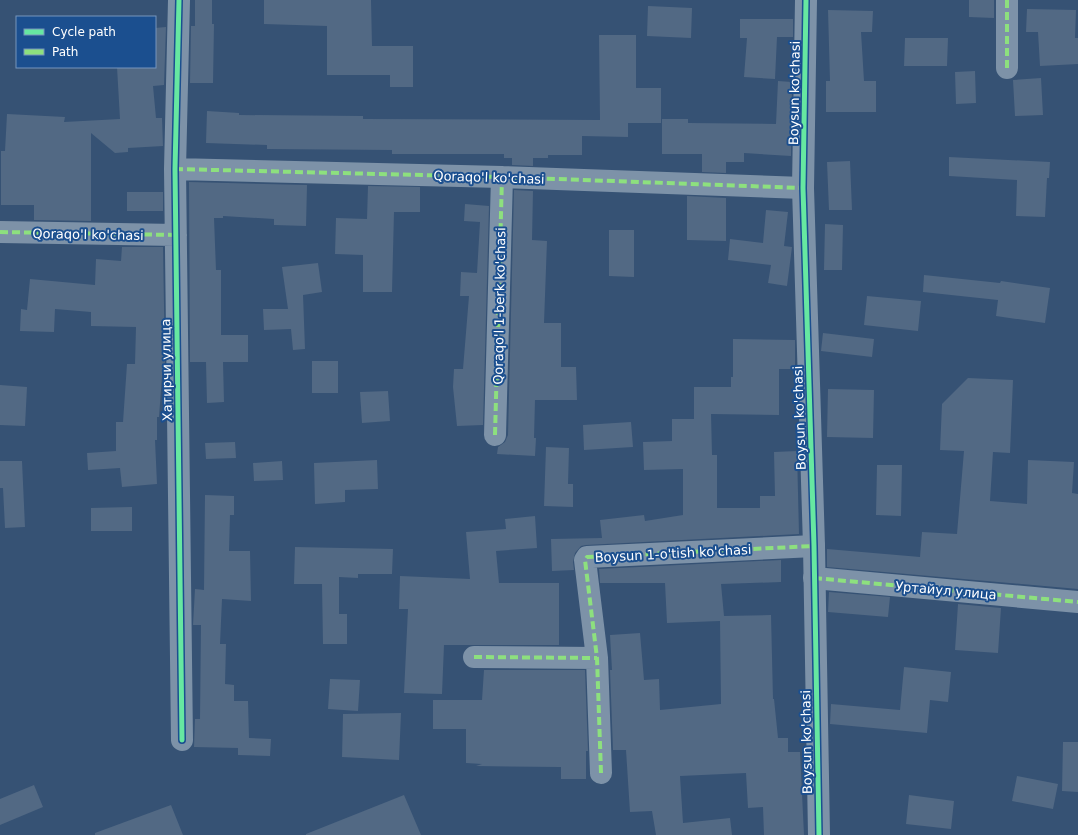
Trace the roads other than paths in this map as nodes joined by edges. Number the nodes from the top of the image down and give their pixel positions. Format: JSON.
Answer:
{"nodes":[{"id":1,"x":179,"y":0,"type":"edge"},
{"id":2,"x":806,"y":0,"type":"edge"},
{"id":3,"x":1007,"y":0,"type":"edge"},
{"id":4,"x":1007,"y":68,"type":"dead end"},
{"id":5,"x":175,"y":168,"type":"junction"},
{"id":6,"x":502,"y":177,"type":"junction"},
{"id":7,"x":803,"y":188,"type":"junction"},
{"id":8,"x":0,"y":232,"type":"edge"},
{"id":9,"x":176,"y":235,"type":"junction"},
{"id":10,"x":495,"y":435,"type":"dead end"},
{"id":11,"x":814,"y":546,"type":"junction"},
{"id":12,"x":814,"y":578,"type":"junction"},
{"id":13,"x":1078,"y":602,"type":"edge"},
{"id":14,"x":474,"y":657,"type":"dead end"},
{"id":15,"x":597,"y":658,"type":"junction"},
{"id":16,"x":182,"y":740,"type":"dead end"},
{"id":17,"x":601,"y":773,"type":"dead end"},
{"id":18,"x":819,"y":835,"type":"edge"}],
"edges":[{"from":1,"to":5,"type":"street","name":"Хатирчи улица"},
{"from":2,"to":7,"type":"street","name":"Boysun ko'chasi"},
{"from":3,"to":4,"type":"street"},
{"from":5,"to":6,"type":"street","name":"Qoraqo'l ko'chasi"},
{"from":5,"to":9,"type":"street","name":"Хатирчи улица"},
{"from":6,"to":7,"type":"street","name":"Qoraqo'l ko'chasi"},
{"from":6,"to":10,"type":"street","name":"Qoraqo'l 1-berk ko'chasi"},
{"from":7,"to":11,"type":"street","name":"Boysun ko'chasi"},
{"from":8,"to":9,"type":"street","name":"Qoraqo'l ko'chasi"},
{"from":9,"to":16,"type":"street","name":"Хатирчи улица"},
{"from":11,"to":12,"type":"street","name":"Boysun ko'chasi"},
{"from":11,"to":15,"type":"street","name":"Boysun 1-o'tish ko'chasi"},
{"from":12,"to":13,"type":"street","name":"Уртайул улица"},
{"from":12,"to":18,"type":"street","name":"Boysun ko'chasi"},
{"from":14,"to":15,"type":"street"},
{"from":15,"to":17,"type":"street","name":"Boysun 1-o'tish ko'chasi"}]}
